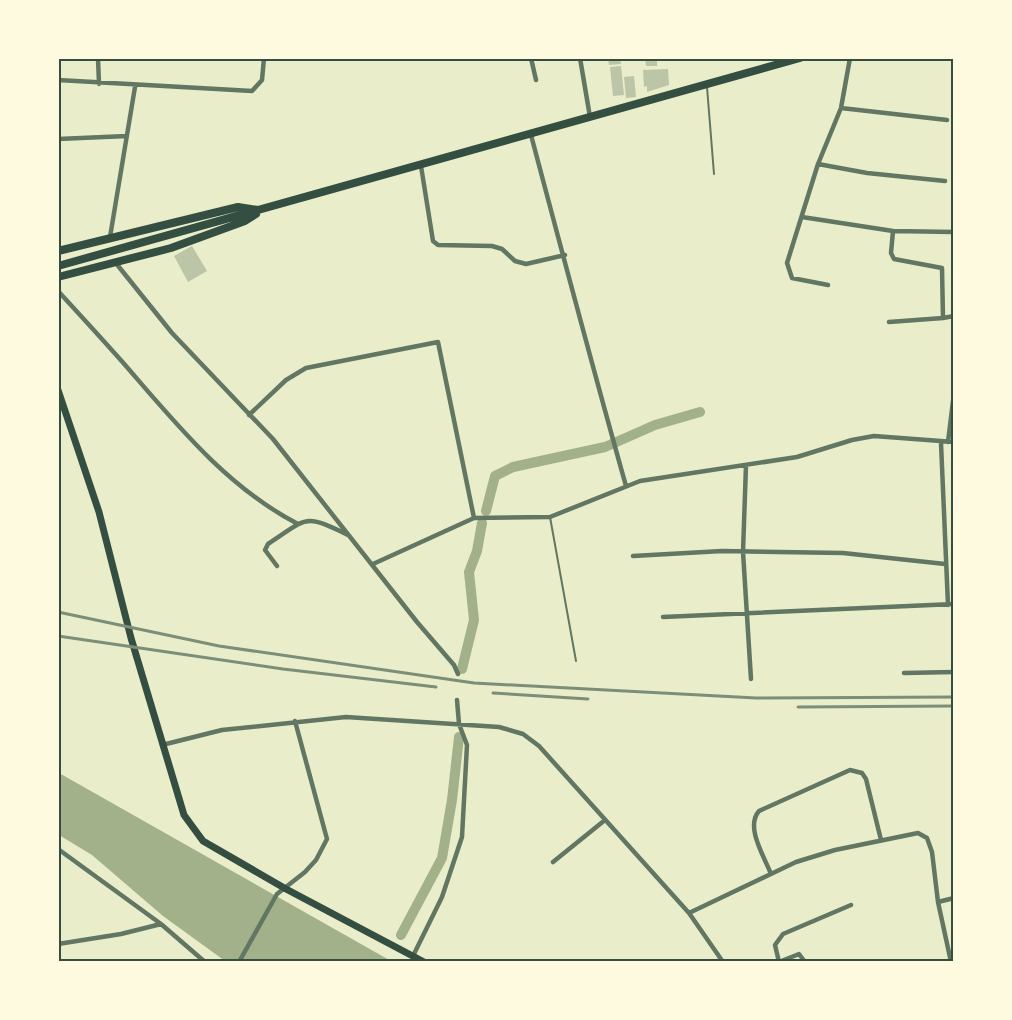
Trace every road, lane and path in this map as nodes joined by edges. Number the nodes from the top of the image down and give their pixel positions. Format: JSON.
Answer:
{"nodes":[{"id":1,"x":98,"y":58,"type":"edge"},
{"id":2,"x":264,"y":58,"type":"edge"},
{"id":3,"x":531,"y":58,"type":"edge"},
{"id":4,"x":580,"y":58,"type":"edge"},
{"id":5,"x":800,"y":58,"type":"edge"},
{"id":6,"x":850,"y":58,"type":"edge"},
{"id":7,"x":58,"y":80,"type":"edge"},
{"id":8,"x":536,"y":80,"type":"dead end"},
{"id":9,"x":99,"y":84,"type":"junction"},
{"id":10,"x":707,"y":86,"type":"junction"},
{"id":11,"x":135,"y":87,"type":"junction"},
{"id":12,"x":840,"y":108,"type":"junction"},
{"id":13,"x":590,"y":117,"type":"junction"},
{"id":14,"x":947,"y":120,"type":"dead end"},
{"id":15,"x":531,"y":135,"type":"junction"},
{"id":16,"x":127,"y":136,"type":"junction"},
{"id":17,"x":58,"y":139,"type":"edge"},
{"id":18,"x":818,"y":164,"type":"junction"},
{"id":19,"x":421,"y":166,"type":"junction"},
{"id":20,"x":714,"y":174,"type":"dead end"},
{"id":21,"x":945,"y":181,"type":"dead end"},
{"id":22,"x":262,"y":210,"type":"junction"},
{"id":23,"x":802,"y":217,"type":"junction"},
{"id":24,"x":893,"y":231,"type":"junction"},
{"id":25,"x":954,"y":232,"type":"edge"},
{"id":26,"x":110,"y":237,"type":"junction"},
{"id":27,"x":58,"y":251,"type":"edge"},
{"id":28,"x":565,"y":255,"type":"junction"},
{"id":29,"x":115,"y":262,"type":"junction"},
{"id":30,"x":58,"y":266,"type":"edge"},
{"id":31,"x":58,"y":277,"type":"edge"},
{"id":32,"x":828,"y":285,"type":"dead end"},
{"id":33,"x":58,"y":291,"type":"edge"},
{"id":34,"x":954,"y":316,"type":"edge"},
{"id":35,"x":943,"y":318,"type":"junction"},
{"id":36,"x":889,"y":322,"type":"dead end"},
{"id":37,"x":58,"y":390,"type":"edge"},
{"id":38,"x":954,"y":393,"type":"edge"},
{"id":39,"x":249,"y":415,"type":"junction"},
{"id":40,"x":951,"y":442,"type":"edge"},
{"id":41,"x":941,"y":443,"type":"junction"},
{"id":42,"x":746,"y":465,"type":"junction"},
{"id":43,"x":626,"y":486,"type":"junction"},
{"id":44,"x":550,"y":517,"type":"junction"},
{"id":45,"x":474,"y":518,"type":"junction"},
{"id":46,"x":298,"y":524,"type":"junction"},
{"id":47,"x":350,"y":537,"type":"junction"},
{"id":48,"x":954,"y":541,"type":"edge"},
{"id":49,"x":945,"y":542,"type":"junction"},
{"id":50,"x":743,"y":552,"type":"junction"},
{"id":51,"x":633,"y":556,"type":"dead end"},
{"id":52,"x":373,"y":564,"type":"junction"},
{"id":53,"x":945,"y":564,"type":"junction"},
{"id":54,"x":276,"y":566,"type":"dead end"},
{"id":55,"x":951,"y":604,"type":"edge"},
{"id":56,"x":746,"y":614,"type":"junction"},
{"id":57,"x":663,"y":617,"type":"dead end"},
{"id":58,"x":576,"y":661,"type":"dead end"},
{"id":59,"x":954,"y":672,"type":"edge"},
{"id":60,"x":904,"y":673,"type":"dead end"},
{"id":61,"x":458,"y":674,"type":"dead end"},
{"id":62,"x":751,"y":678,"type":"dead end"},
{"id":63,"x":457,"y":700,"type":"dead end"},
{"id":64,"x":295,"y":721,"type":"junction"},
{"id":65,"x":459,"y":724,"type":"junction"},
{"id":66,"x":161,"y":745,"type":"junction"},
{"id":67,"x":605,"y":820,"type":"junction"},
{"id":68,"x":881,"y":840,"type":"junction"},
{"id":69,"x":58,"y":849,"type":"edge"},
{"id":70,"x":553,"y":862,"type":"dead end"},
{"id":71,"x":771,"y":874,"type":"junction"},
{"id":72,"x":286,"y":889,"type":"junction"},
{"id":73,"x":954,"y":898,"type":"edge"},
{"id":74,"x":938,"y":902,"type":"junction"},
{"id":75,"x":851,"y":905,"type":"dead end"},
{"id":76,"x":689,"y":913,"type":"junction"},
{"id":77,"x":161,"y":924,"type":"junction"},
{"id":78,"x":58,"y":944,"type":"edge"},
{"id":79,"x":413,"y":956,"type":"junction"},
{"id":80,"x":951,"y":961,"type":"edge"},
{"id":81,"x":206,"y":962,"type":"edge"},
{"id":82,"x":239,"y":962,"type":"edge"},
{"id":83,"x":424,"y":962,"type":"edge"},
{"id":84,"x":723,"y":962,"type":"edge"},
{"id":85,"x":779,"y":962,"type":"edge"},
{"id":86,"x":805,"y":962,"type":"edge"},
{"id":87,"x":862,"y":962,"type":"edge"},
{"id":88,"x":886,"y":962,"type":"edge"}],
"edges":[{"from":1,"to":9,"type":"street"},
{"from":2,"to":11,"type":"street"},
{"from":3,"to":8,"type":"street"},
{"from":4,"to":13,"type":"street"},
{"from":5,"to":10,"type":"main road"},
{"from":6,"to":12,"type":"street"},
{"from":7,"to":9,"type":"street"},
{"from":9,"to":11,"type":"street"},
{"from":10,"to":13,"type":"main road"},
{"from":10,"to":20,"type":"lane"},
{"from":11,"to":16,"type":"street"},
{"from":12,"to":14,"type":"street"},
{"from":12,"to":18,"type":"street"},
{"from":13,"to":15,"type":"main road"},
{"from":15,"to":19,"type":"main road"},
{"from":15,"to":28,"type":"street"},
{"from":16,"to":17,"type":"street"},
{"from":16,"to":26,"type":"street"},
{"from":18,"to":21,"type":"street"},
{"from":18,"to":23,"type":"street"},
{"from":19,"to":22,"type":"main road"},
{"from":19,"to":28,"type":"street"},
{"from":22,"to":26,"type":"main road"},
{"from":22,"to":29,"type":"main road"},
{"from":22,"to":30,"type":"main road"},
{"from":23,"to":24,"type":"street"},
{"from":23,"to":32,"type":"street"},
{"from":24,"to":25,"type":"street"},
{"from":24,"to":35,"type":"street"},
{"from":26,"to":27,"type":"main road"},
{"from":28,"to":43,"type":"street"},
{"from":29,"to":31,"type":"main road"},
{"from":29,"to":39,"type":"street"},
{"from":33,"to":46,"type":"street"},
{"from":34,"to":35,"type":"street"},
{"from":35,"to":36,"type":"street"},
{"from":37,"to":66,"type":"main road"},
{"from":38,"to":40,"type":"street"},
{"from":39,"to":45,"type":"street"},
{"from":39,"to":47,"type":"street"},
{"from":40,"to":41,"type":"street"},
{"from":41,"to":42,"type":"street"},
{"from":41,"to":49,"type":"street"},
{"from":42,"to":43,"type":"street"},
{"from":42,"to":50,"type":"street"},
{"from":43,"to":44,"type":"street"},
{"from":44,"to":45,"type":"street"},
{"from":44,"to":58,"type":"lane"},
{"from":45,"to":52,"type":"street"},
{"from":46,"to":47,"type":"street"},
{"from":46,"to":54,"type":"street"},
{"from":47,"to":52,"type":"street"},
{"from":48,"to":49,"type":"street"},
{"from":49,"to":53,"type":"street"},
{"from":50,"to":51,"type":"street"},
{"from":50,"to":53,"type":"street"},
{"from":50,"to":56,"type":"street"},
{"from":52,"to":61,"type":"street"},
{"from":53,"to":55,"type":"street"},
{"from":55,"to":56,"type":"street"},
{"from":56,"to":57,"type":"street"},
{"from":56,"to":62,"type":"street"},
{"from":59,"to":60,"type":"street"},
{"from":63,"to":65,"type":"street"},
{"from":64,"to":65,"type":"street"},
{"from":64,"to":66,"type":"street"},
{"from":64,"to":72,"type":"street"},
{"from":65,"to":67,"type":"street"},
{"from":65,"to":79,"type":"street"},
{"from":66,"to":72,"type":"main road"},
{"from":67,"to":70,"type":"street"},
{"from":67,"to":76,"type":"street"},
{"from":68,"to":71,"type":"street"},
{"from":68,"to":71,"type":"street"},
{"from":68,"to":74,"type":"street"},
{"from":69,"to":77,"type":"street"},
{"from":71,"to":76,"type":"street"},
{"from":72,"to":79,"type":"main road"},
{"from":72,"to":82,"type":"street"},
{"from":73,"to":74,"type":"street"},
{"from":74,"to":80,"type":"street"},
{"from":75,"to":85,"type":"street"},
{"from":76,"to":84,"type":"street"},
{"from":77,"to":78,"type":"street"},
{"from":77,"to":81,"type":"street"},
{"from":79,"to":83,"type":"main road"},
{"from":85,"to":86,"type":"street"},
{"from":87,"to":88,"type":"street"}]}
